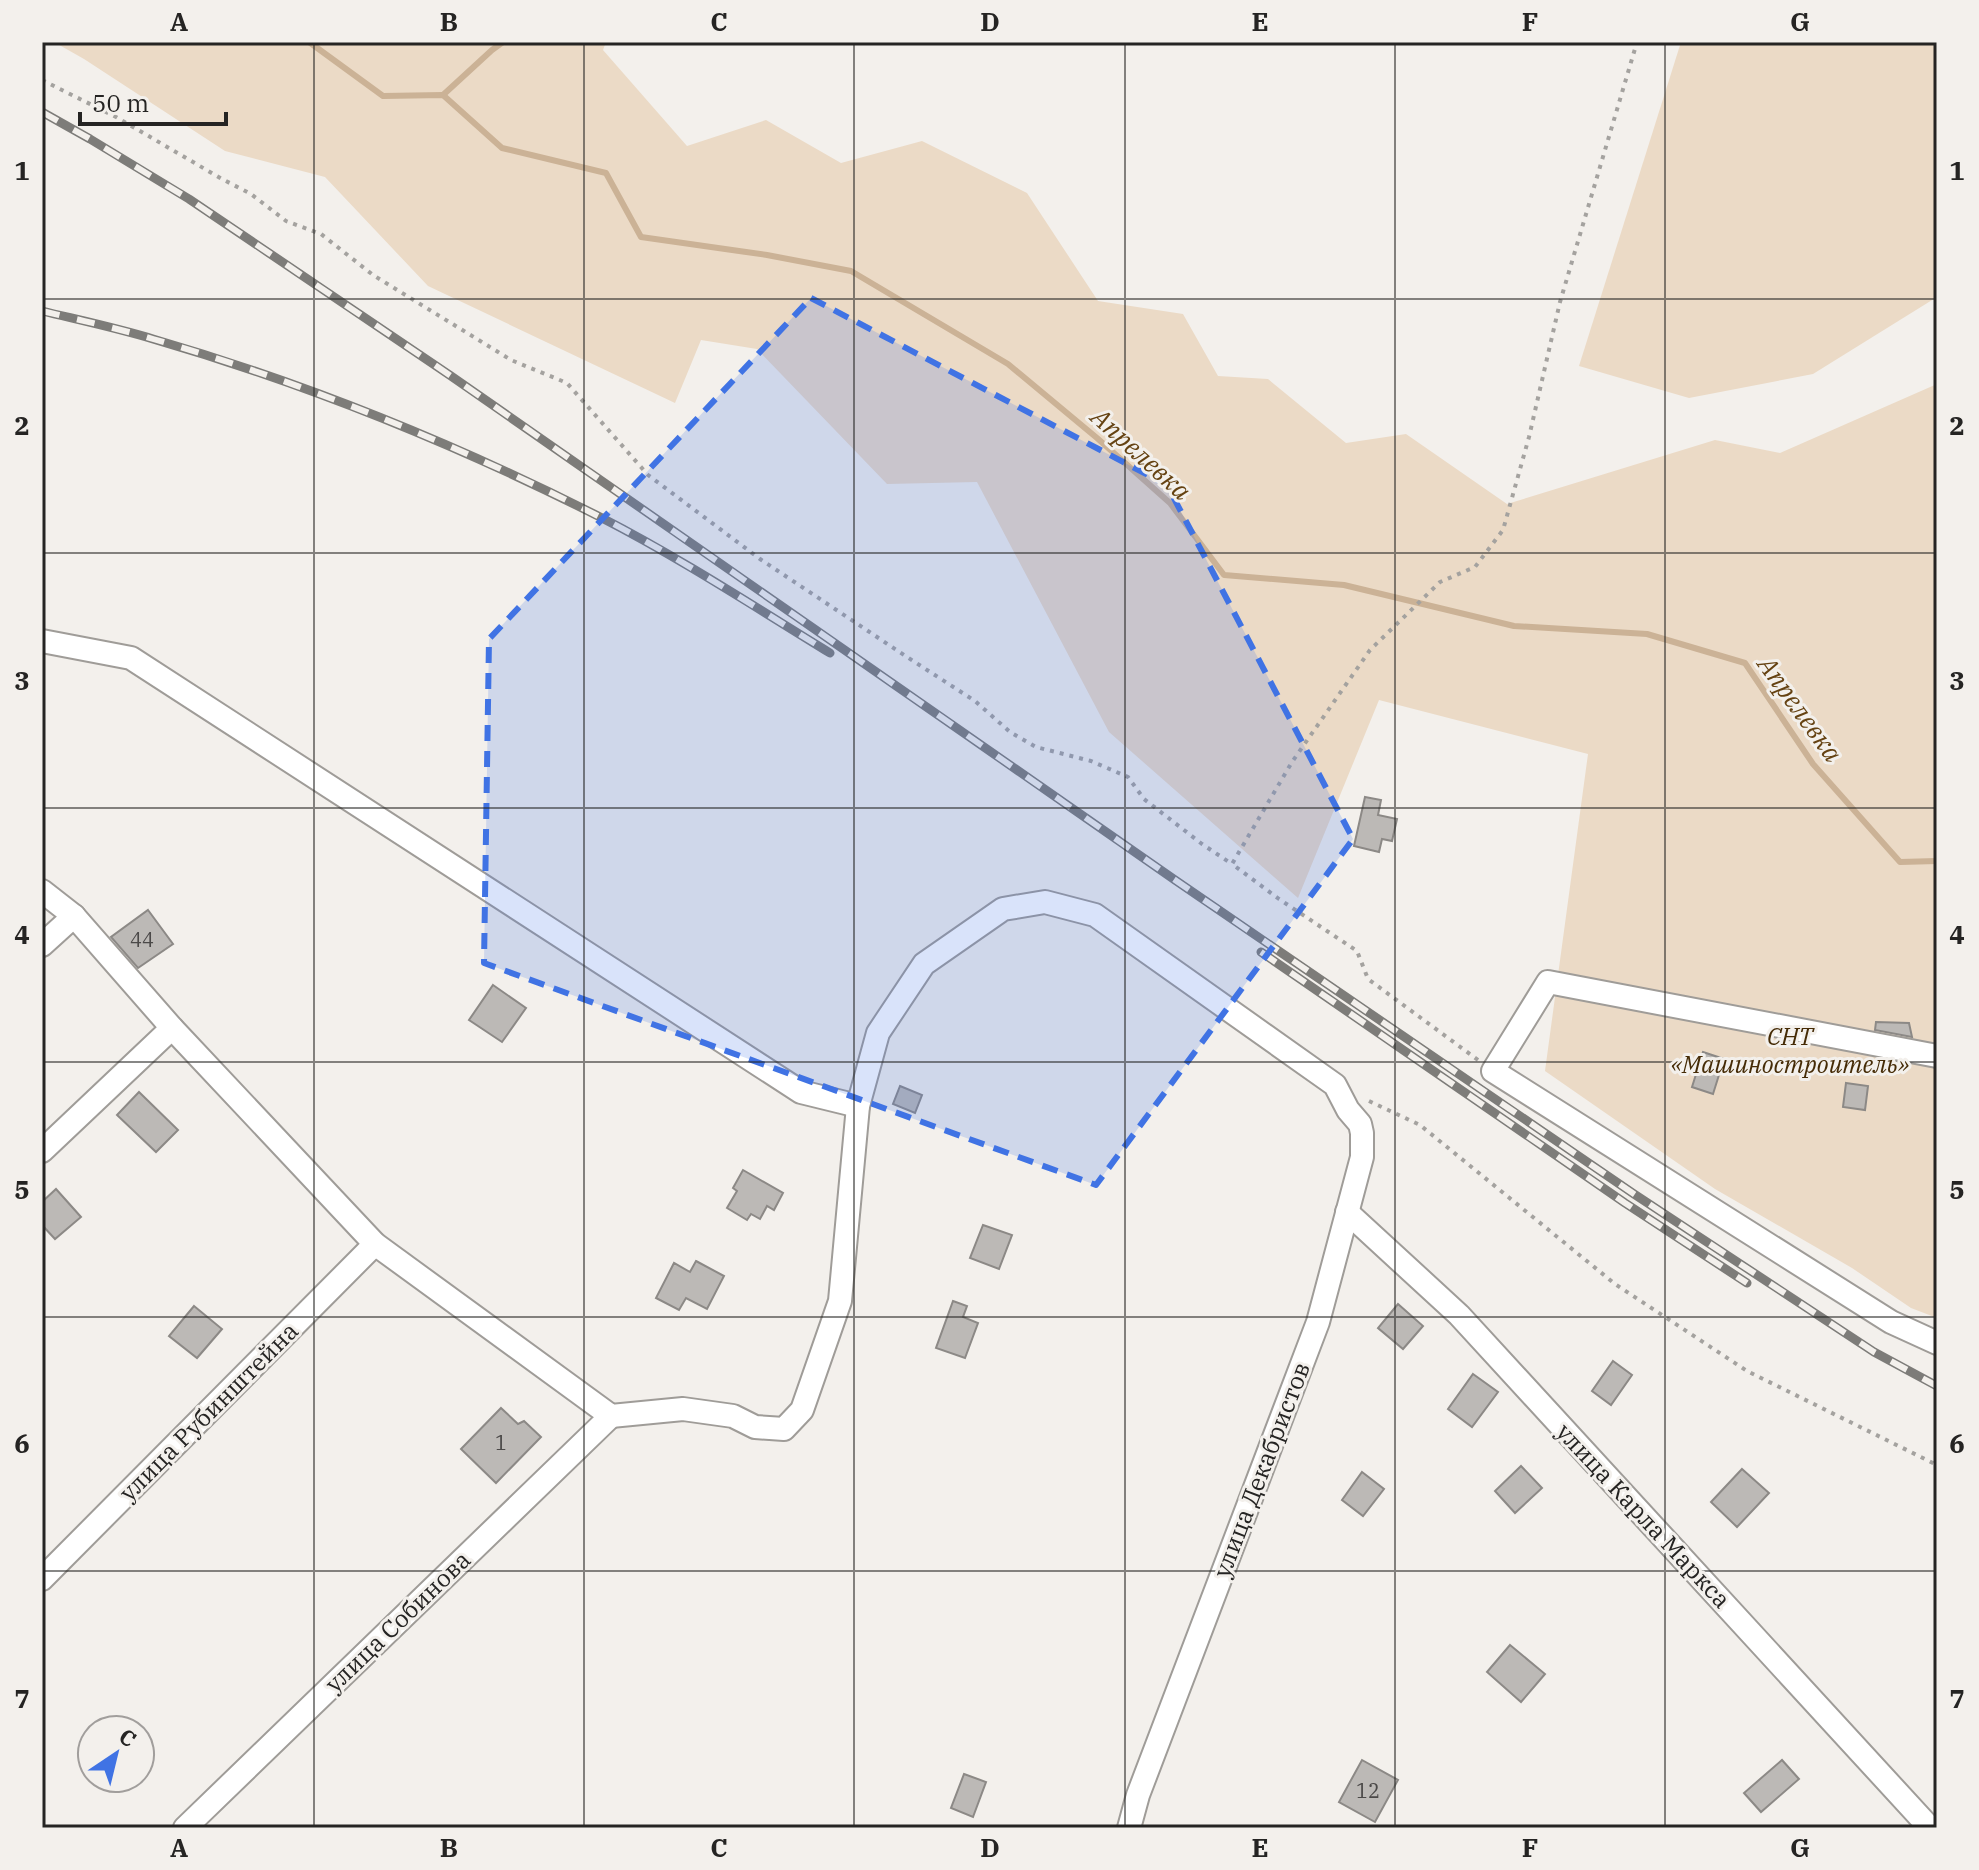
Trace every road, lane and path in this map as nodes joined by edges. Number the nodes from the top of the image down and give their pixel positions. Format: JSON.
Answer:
{"nodes":[{"id":1,"x":1637,"y":42,"type":"edge"},
{"id":2,"x":42,"y":80,"type":"edge"},
{"id":3,"x":42,"y":641,"type":"edge"},
{"id":4,"x":1232,"y":864,"type":"junction"},
{"id":5,"x":42,"y":891,"type":"edge"},
{"id":6,"x":74,"y":916,"type":"junction"},
{"id":7,"x":42,"y":945,"type":"edge"},
{"id":8,"x":172,"y":1028,"type":"junction"},
{"id":9,"x":1937,"y":1056,"type":"edge"},
{"id":10,"x":1493,"y":1071,"type":"junction"},
{"id":11,"x":1335,"y":1085,"type":"junction"},
{"id":12,"x":858,"y":1106,"type":"junction"},
{"id":13,"x":42,"y":1151,"type":"edge"},
{"id":14,"x":1347,"y":1212,"type":"junction"},
{"id":15,"x":375,"y":1244,"type":"junction"},
{"id":16,"x":1937,"y":1343,"type":"edge"},
{"id":17,"x":611,"y":1416,"type":"junction"},
{"id":18,"x":1937,"y":1465,"type":"edge"},
{"id":19,"x":42,"y":1579,"type":"edge"},
{"id":20,"x":185,"y":1828,"type":"edge"},
{"id":21,"x":1129,"y":1828,"type":"edge"},
{"id":22,"x":1930,"y":1828,"type":"edge"}],
"edges":[{"from":1,"to":4,"type":"path"},
{"from":2,"to":4,"type":"path"},
{"from":3,"to":12,"type":"street"},
{"from":4,"to":10,"type":"path"},
{"from":5,"to":6,"type":"street"},
{"from":6,"to":7,"type":"street"},
{"from":6,"to":8,"type":"street"},
{"from":8,"to":13,"type":"street"},
{"from":8,"to":15,"type":"street"},
{"from":9,"to":10,"type":"street"},
{"from":10,"to":16,"type":"street"},
{"from":11,"to":12,"type":"street"},
{"from":11,"to":14,"type":"street","name":"улица Декабристов"},
{"from":11,"to":18,"type":"path"},
{"from":12,"to":17,"type":"street"},
{"from":14,"to":21,"type":"street","name":"улица Декабристов"},
{"from":14,"to":22,"type":"street","name":"улица Карла Маркса"},
{"from":15,"to":17,"type":"street"},
{"from":15,"to":19,"type":"street","name":"улица Рубинштейна"},
{"from":17,"to":20,"type":"street","name":"улица Собинова"}]}
